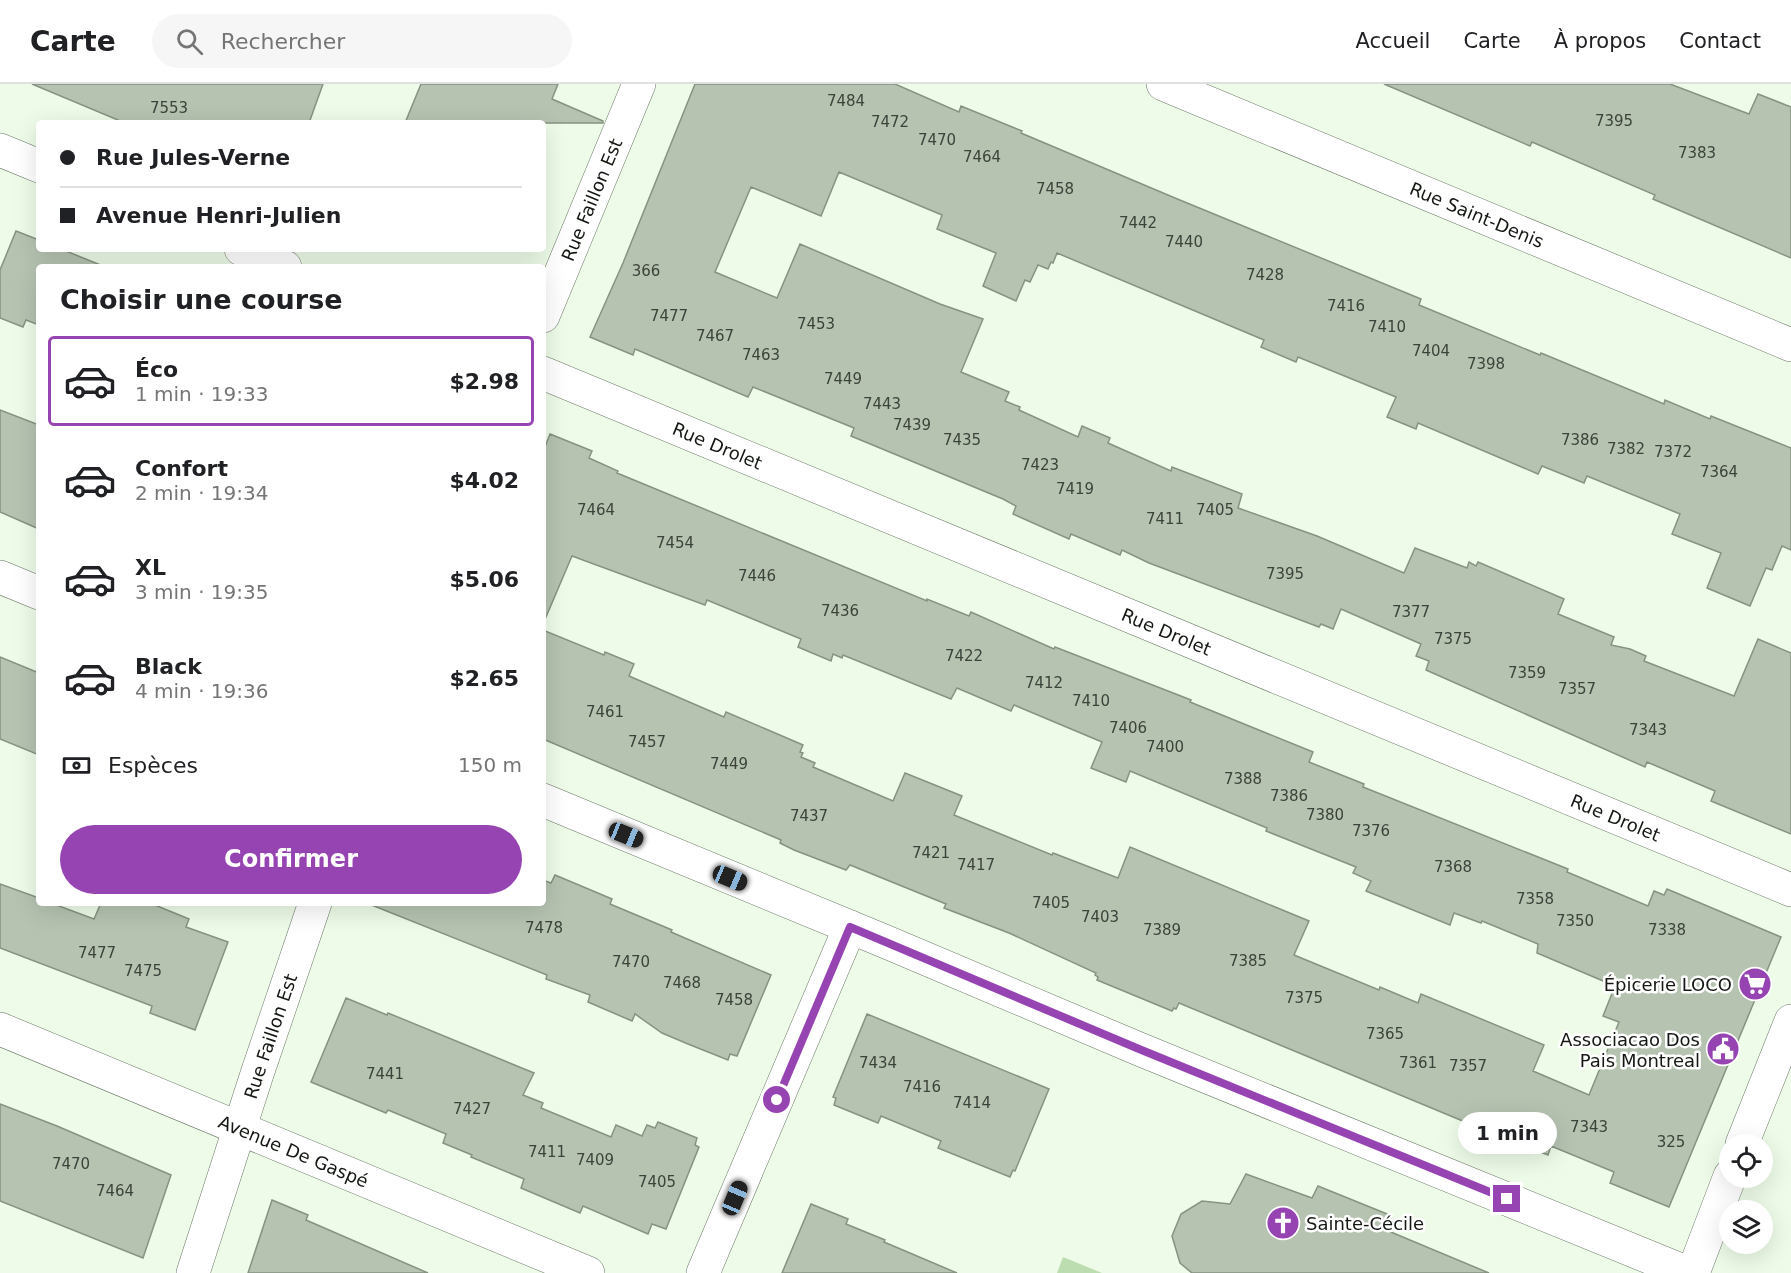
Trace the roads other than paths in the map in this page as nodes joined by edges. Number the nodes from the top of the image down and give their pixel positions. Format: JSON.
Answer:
{"nodes":[{"id":1,"x":639,"y":84,"type":"edge"},
{"id":2,"x":1163,"y":84,"type":"edge"},
{"id":3,"x":0,"y":150,"type":"edge"},
{"id":4,"x":36,"y":165,"type":"edge"},
{"id":5,"x":248,"y":252,"type":"edge"},
{"id":6,"x":278,"y":264,"type":"edge"},
{"id":7,"x":546,"y":309,"type":"edge"},
{"id":8,"x":1791,"y":345,"type":"edge"},
{"id":9,"x":546,"y":374,"type":"edge"},
{"id":10,"x":0,"y":577,"type":"edge"},
{"id":11,"x":36,"y":592,"type":"edge"},
{"id":12,"x":546,"y":801,"type":"edge"},
{"id":13,"x":1791,"y":890,"type":"edge"},
{"id":14,"x":314,"y":906,"type":"edge"},
{"id":15,"x":850,"y":927,"type":"junction"},
{"id":16,"x":1791,"y":1021,"type":"edge"},
{"id":17,"x":0,"y":1029,"type":"edge"},
{"id":18,"x":240,"y":1128,"type":"junction"},
{"id":19,"x":1746,"y":1134,"type":"edge"},
{"id":20,"x":1725,"y":1188,"type":"edge"},
{"id":21,"x":193,"y":1273,"type":"edge"},
{"id":22,"x":588,"y":1273,"type":"edge"},
{"id":23,"x":703,"y":1273,"type":"edge"},
{"id":24,"x":1688,"y":1273,"type":"edge"},
{"id":25,"x":1693,"y":1273,"type":"edge"}],
"edges":[{"from":1,"to":7,"type":"street","name":"Rue Faillon Est"},
{"from":2,"to":8,"type":"street","name":"Rue Saint-Denis"},
{"from":3,"to":4,"type":"street"},
{"from":5,"to":6,"type":"street"},
{"from":9,"to":13,"type":"street","name":"Rue Drolet"},
{"from":10,"to":11,"type":"street"},
{"from":12,"to":15,"type":"street"},
{"from":14,"to":18,"type":"street","name":"Rue Faillon Est"},
{"from":15,"to":23,"type":"street"},
{"from":15,"to":24,"type":"street"},
{"from":16,"to":19,"type":"street"},
{"from":17,"to":18,"type":"street","name":"Avenue De Gaspé"},
{"from":18,"to":21,"type":"street","name":"Rue Faillon Est"},
{"from":18,"to":22,"type":"street","name":"Avenue De Gaspé"},
{"from":20,"to":25,"type":"street"}]}
